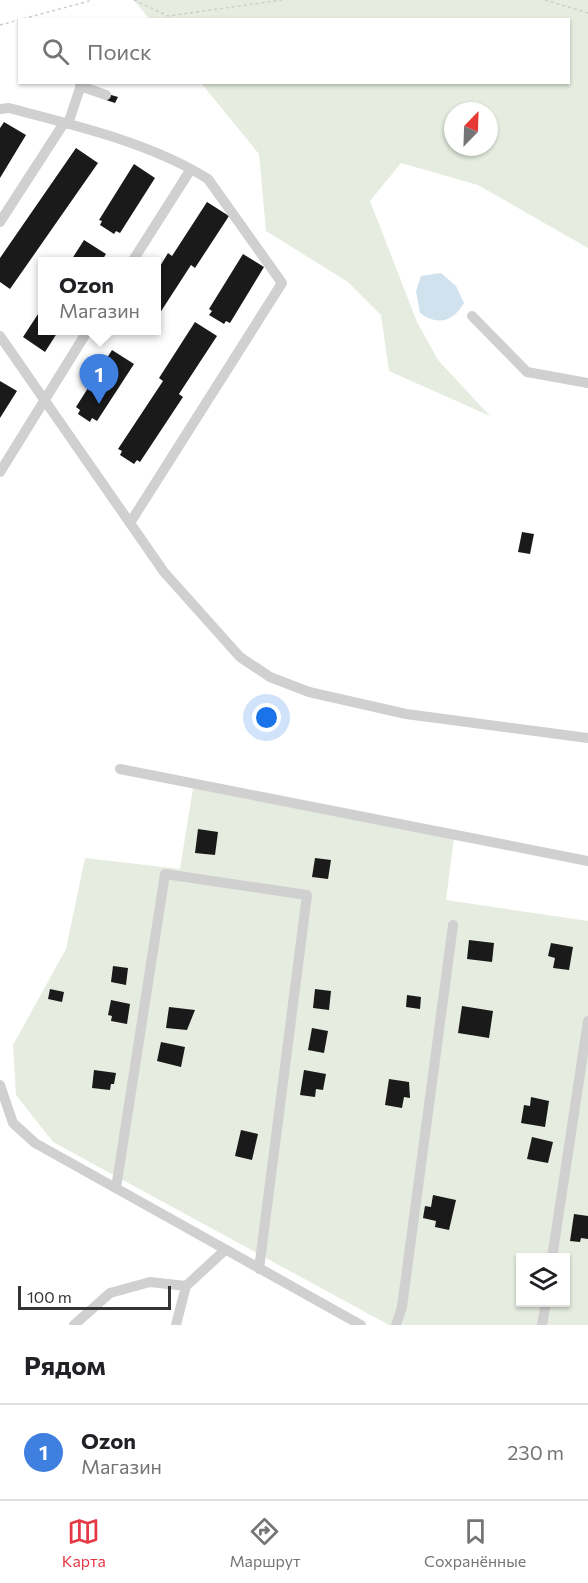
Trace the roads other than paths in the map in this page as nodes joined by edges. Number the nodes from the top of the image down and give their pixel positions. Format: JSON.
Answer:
{"nodes":[{"id":1,"x":81,"y":84,"type":"edge"},
{"id":2,"x":106,"y":95,"type":"dead end"},
{"id":3,"x":0,"y":110,"type":"edge"},
{"id":4,"x":66,"y":123,"type":"junction"},
{"id":5,"x":192,"y":168,"type":"junction"},
{"id":6,"x":0,"y":222,"type":"edge"},
{"id":7,"x":135,"y":257,"type":"edge"},
{"id":8,"x":472,"y":316,"type":"dead end"},
{"id":9,"x":84,"y":335,"type":"edge"},
{"id":10,"x":0,"y":336,"type":"edge"},
{"id":11,"x":588,"y":383,"type":"edge"},
{"id":12,"x":44,"y":399,"type":"junction"},
{"id":13,"x":0,"y":472,"type":"edge"},
{"id":14,"x":130,"y":524,"type":"junction"},
{"id":15,"x":588,"y":738,"type":"edge"},
{"id":16,"x":120,"y":769,"type":"dead end"},
{"id":17,"x":588,"y":861,"type":"edge"},
{"id":18,"x":453,"y":925,"type":"dead end"},
{"id":19,"x":588,"y":1021,"type":"edge"},
{"id":20,"x":0,"y":1085,"type":"edge"},
{"id":21,"x":116,"y":1188,"type":"junction"},
{"id":22,"x":225,"y":1250,"type":"junction"},
{"id":23,"x":553,"y":1253,"type":"edge"},
{"id":24,"x":259,"y":1269,"type":"junction"},
{"id":25,"x":186,"y":1286,"type":"junction"},
{"id":26,"x":545,"y":1307,"type":"edge"},
{"id":27,"x":74,"y":1325,"type":"edge"},
{"id":28,"x":176,"y":1325,"type":"edge"},
{"id":29,"x":361,"y":1325,"type":"edge"},
{"id":30,"x":396,"y":1325,"type":"edge"},
{"id":31,"x":542,"y":1325,"type":"edge"}],
"edges":[{"from":1,"to":2,"type":"street"},
{"from":1,"to":4,"type":"street"},
{"from":3,"to":4,"type":"street"},
{"from":4,"to":5,"type":"street"},
{"from":4,"to":6,"type":"street"},
{"from":5,"to":7,"type":"street"},
{"from":5,"to":14,"type":"street"},
{"from":8,"to":11,"type":"street"},
{"from":9,"to":12,"type":"street"},
{"from":10,"to":12,"type":"street"},
{"from":12,"to":13,"type":"street"},
{"from":12,"to":14,"type":"street"},
{"from":14,"to":15,"type":"street"},
{"from":16,"to":17,"type":"street"},
{"from":18,"to":30,"type":"street"},
{"from":19,"to":23,"type":"street"},
{"from":20,"to":21,"type":"street"},
{"from":21,"to":22,"type":"street"},
{"from":21,"to":24,"type":"street"},
{"from":22,"to":24,"type":"street"},
{"from":22,"to":25,"type":"street"},
{"from":24,"to":29,"type":"street"},
{"from":25,"to":27,"type":"street"},
{"from":25,"to":28,"type":"street"},
{"from":26,"to":31,"type":"street"}]}
